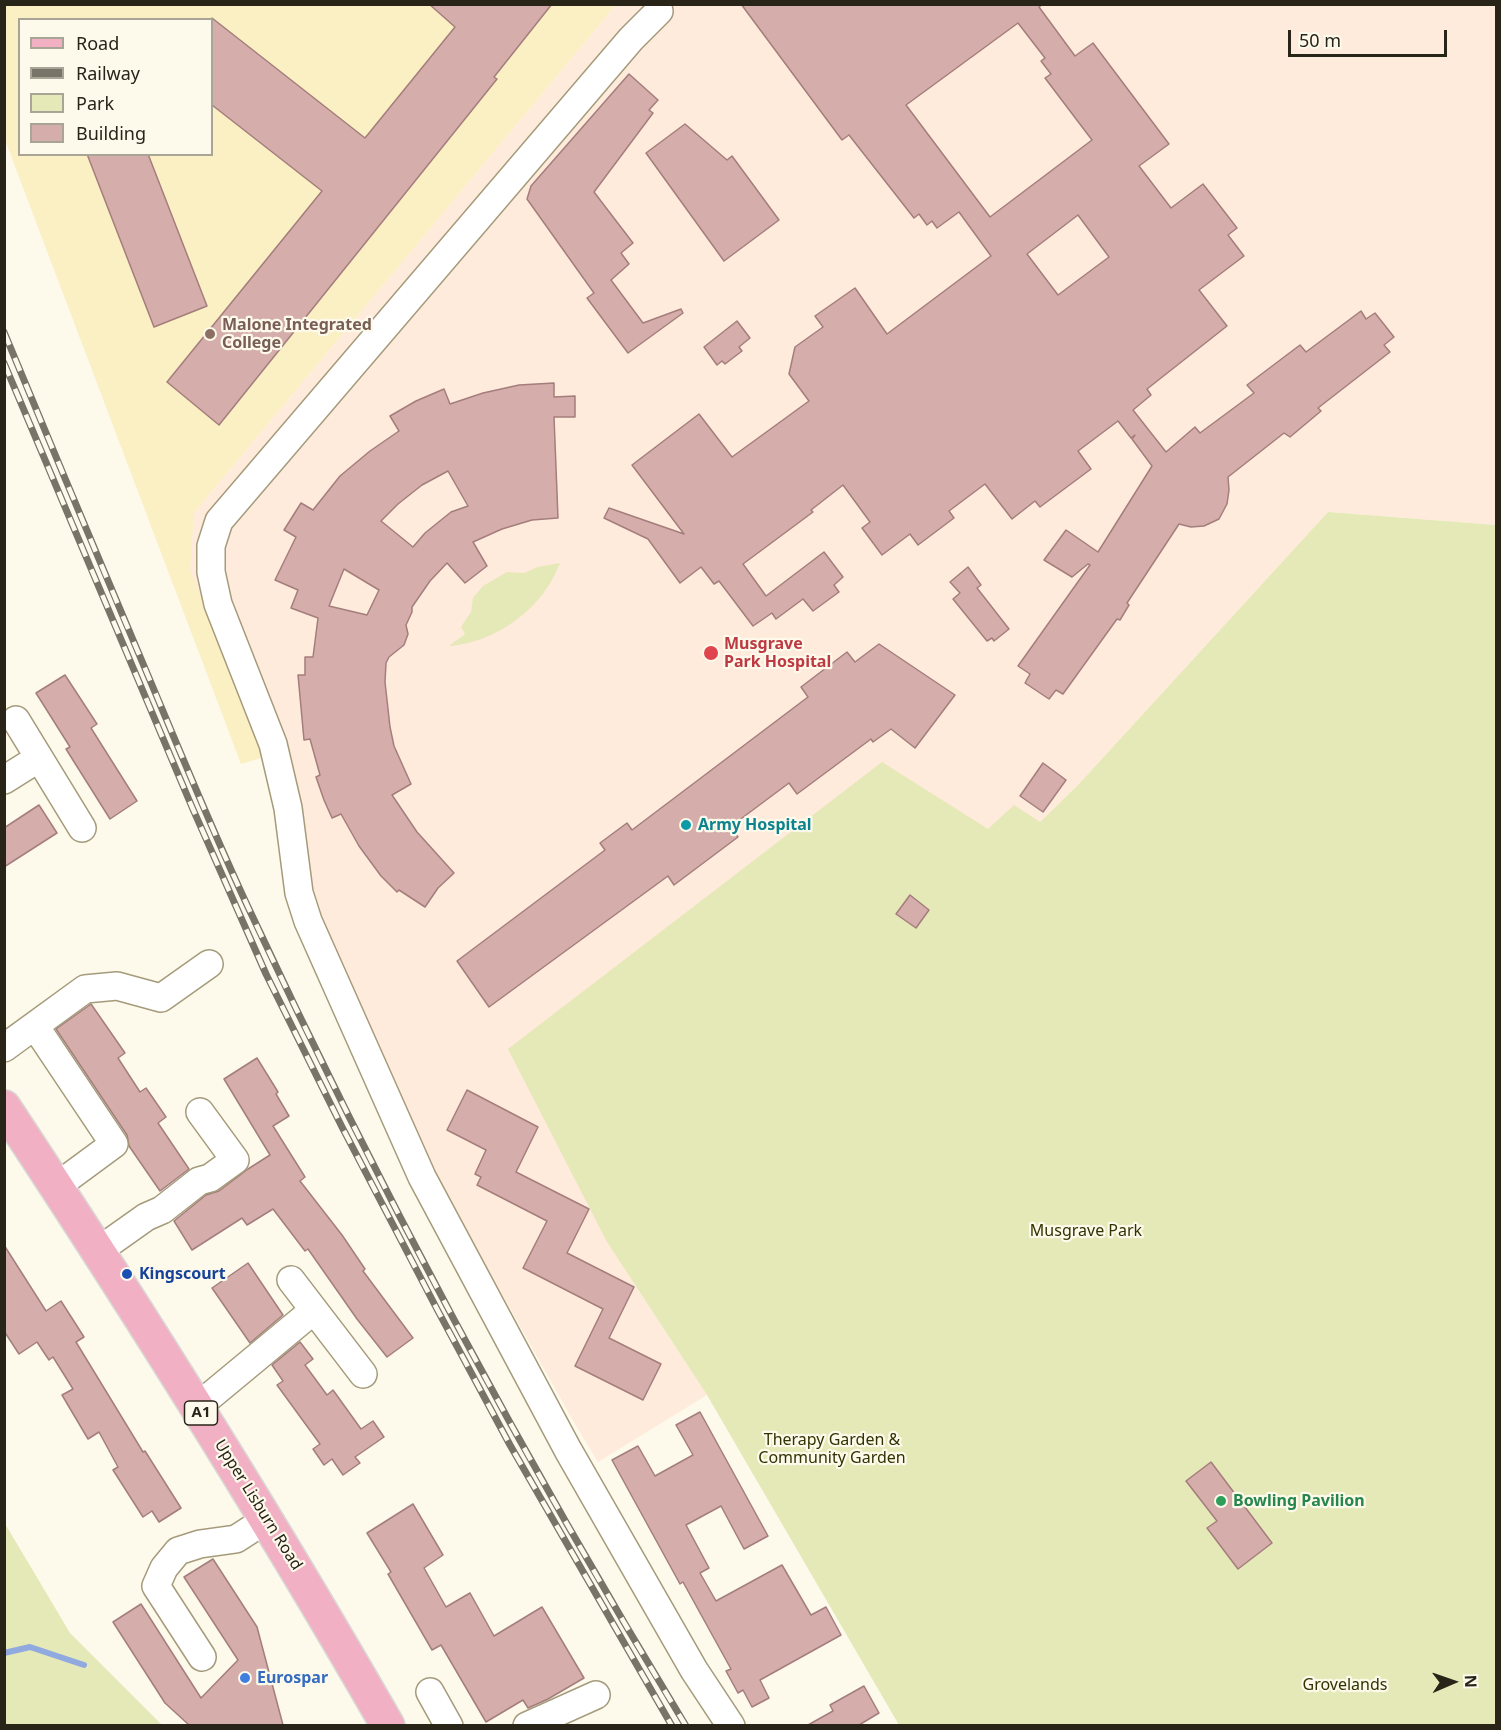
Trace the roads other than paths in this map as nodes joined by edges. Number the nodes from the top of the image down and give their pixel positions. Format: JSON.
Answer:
{"nodes":[{"id":1,"x":659,"y":11,"type":"dead end"},
{"id":2,"x":16,"y":720,"type":"dead end"},
{"id":3,"x":39,"y":758,"type":"junction"},
{"id":4,"x":4,"y":780,"type":"edge"},
{"id":5,"x":82,"y":828,"type":"dead end"},
{"id":6,"x":209,"y":964,"type":"dead end"},
{"id":7,"x":35,"y":1026,"type":"junction"},
{"id":8,"x":4,"y":1048,"type":"edge"},
{"id":9,"x":4,"y":1107,"type":"edge"},
{"id":10,"x":200,"y":1112,"type":"dead end"},
{"id":11,"x":57,"y":1186,"type":"junction"},
{"id":12,"x":98,"y":1251,"type":"junction"},
{"id":13,"x":291,"y":1280,"type":"dead end"},
{"id":14,"x":314,"y":1310,"type":"junction"},
{"id":15,"x":363,"y":1374,"type":"dead end"},
{"id":16,"x":197,"y":1407,"type":"junction"},
{"id":17,"x":267,"y":1519,"type":"junction"},
{"id":18,"x":202,"y":1657,"type":"dead end"},
{"id":19,"x":430,"y":1692,"type":"dead end"},
{"id":20,"x":596,"y":1695,"type":"dead end"},
{"id":21,"x":388,"y":1725,"type":"edge"},
{"id":22,"x":449,"y":1725,"type":"edge"},
{"id":23,"x":526,"y":1725,"type":"edge"},
{"id":24,"x":731,"y":1725,"type":"edge"}],
"edges":[{"from":1,"to":24,"type":"street"},
{"from":2,"to":3,"type":"street"},
{"from":3,"to":4,"type":"street"},
{"from":3,"to":5,"type":"street"},
{"from":6,"to":7,"type":"street"},
{"from":7,"to":8,"type":"street"},
{"from":7,"to":11,"type":"street"},
{"from":9,"to":11,"type":"main road","name":"Upper Lisburn Road","number":"A1"},
{"from":10,"to":12,"type":"street"},
{"from":11,"to":12,"type":"main road","name":"Upper Lisburn Road","number":"A1"},
{"from":12,"to":16,"type":"main road","name":"Upper Lisburn Road","number":"A1"},
{"from":13,"to":14,"type":"street"},
{"from":14,"to":15,"type":"street"},
{"from":14,"to":16,"type":"street"},
{"from":16,"to":17,"type":"main road","name":"Upper Lisburn Road","number":"A1"},
{"from":17,"to":18,"type":"street"},
{"from":17,"to":21,"type":"main road","name":"Upper Lisburn Road","number":"A1"},
{"from":19,"to":22,"type":"street"},
{"from":20,"to":23,"type":"street"}]}
